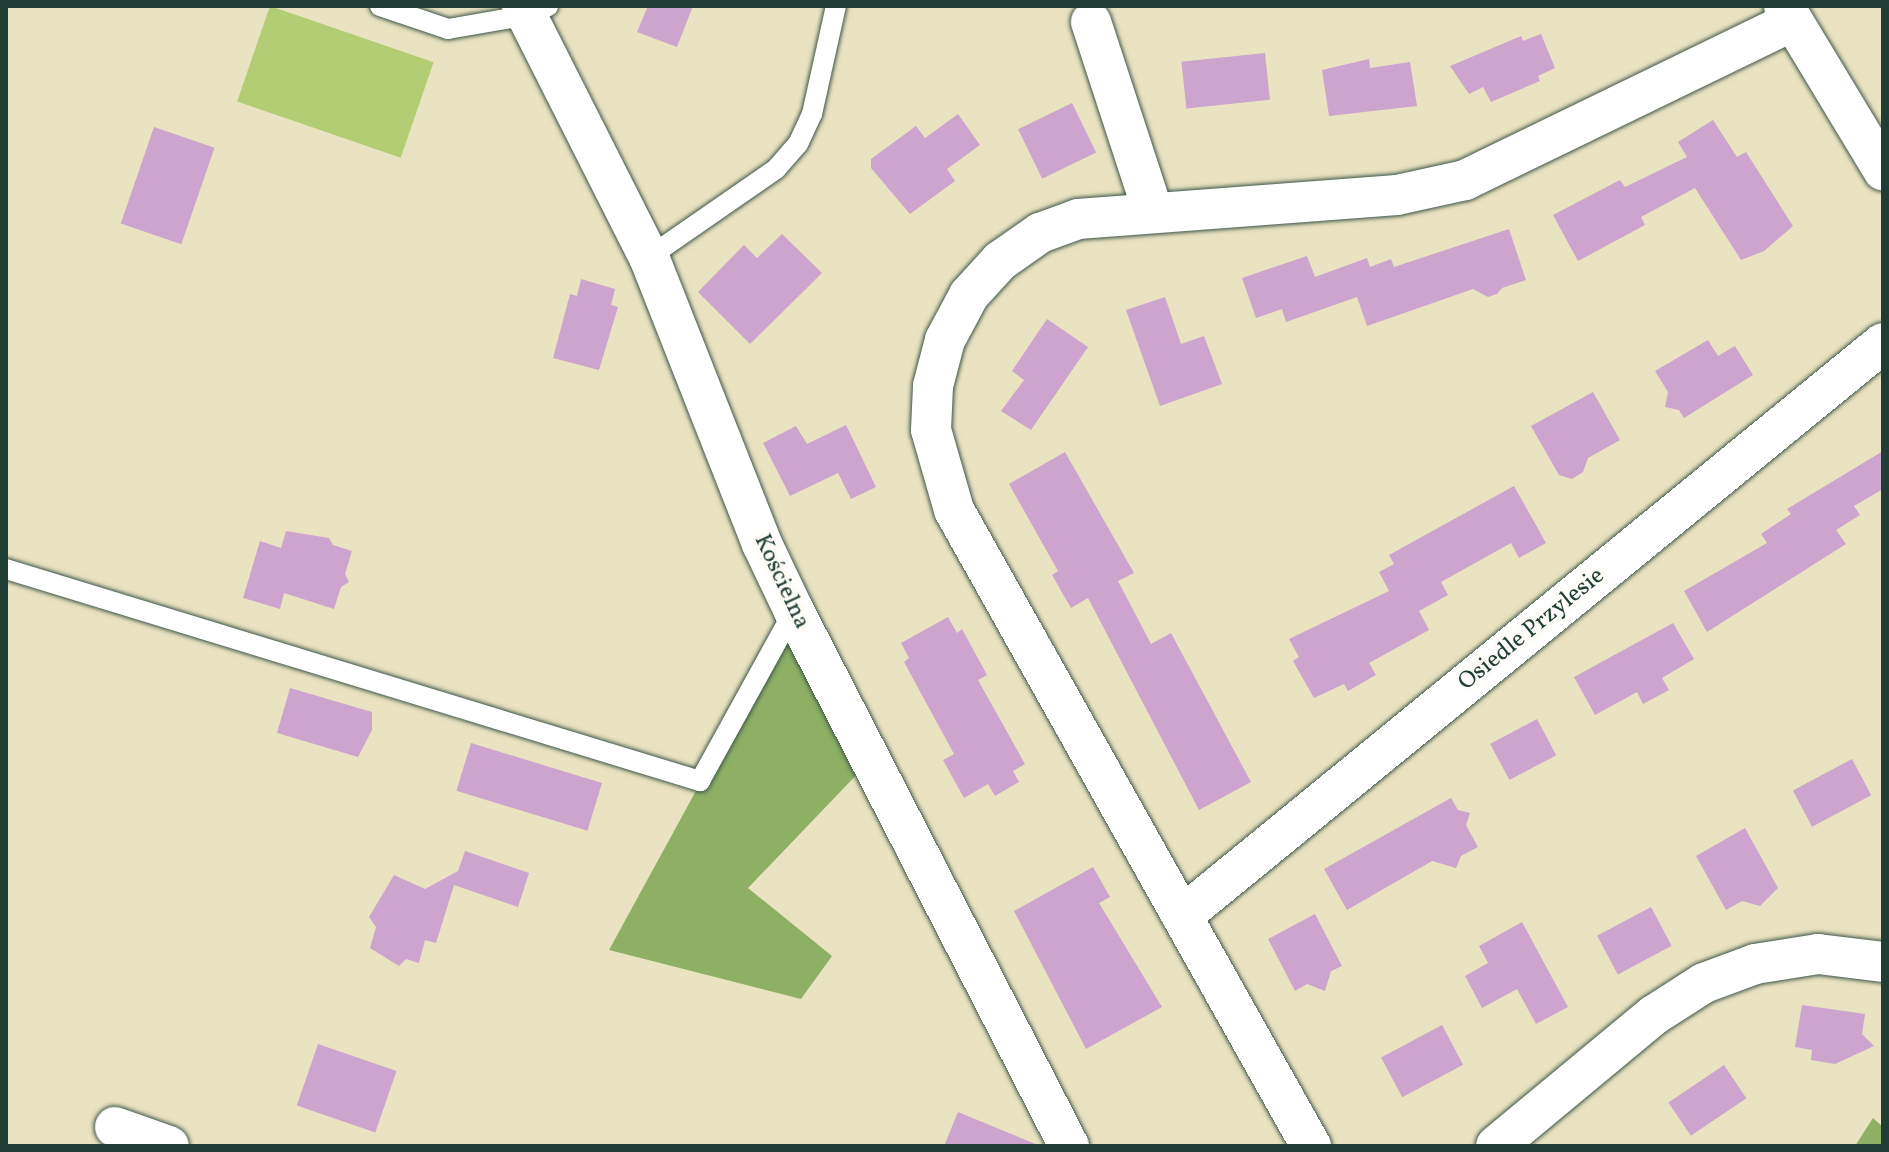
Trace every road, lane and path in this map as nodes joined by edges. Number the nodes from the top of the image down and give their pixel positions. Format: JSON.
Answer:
{"nodes":[{"id":1,"x":380,"y":6,"type":"edge"},
{"id":2,"x":836,"y":6,"type":"edge"},
{"id":3,"x":533,"y":9,"type":"edge"},
{"id":4,"x":1787,"y":14,"type":"edge"},
{"id":5,"x":1091,"y":22,"type":"dead end"},
{"id":6,"x":1883,"y":170,"type":"edge"},
{"id":7,"x":1153,"y":212,"type":"junction"},
{"id":8,"x":649,"y":257,"type":"junction"},
{"id":9,"x":1883,"y":343,"type":"edge"},
{"id":10,"x":6,"y":569,"type":"edge"},
{"id":11,"x":794,"y":611,"type":"junction"},
{"id":12,"x":1182,"y":916,"type":"junction"},
{"id":13,"x":1883,"y":962,"type":"edge"},
{"id":14,"x":115,"y":1127,"type":"dead end"},
{"id":15,"x":169,"y":1146,"type":"edge"},
{"id":16,"x":1069,"y":1146,"type":"edge"},
{"id":17,"x":1311,"y":1146,"type":"edge"},
{"id":18,"x":1496,"y":1146,"type":"edge"}],
"edges":[{"from":1,"to":3,"type":"lane"},
{"from":2,"to":8,"type":"lane"},
{"from":3,"to":8,"type":"street","name":"Kościelna"},
{"from":4,"to":6,"type":"street"},
{"from":4,"to":7,"type":"street"},
{"from":5,"to":7,"type":"street"},
{"from":7,"to":12,"type":"street"},
{"from":8,"to":11,"type":"street","name":"Kościelna"},
{"from":9,"to":12,"type":"street","name":"Osiedle Przylesie"},
{"from":10,"to":11,"type":"lane"},
{"from":11,"to":16,"type":"street","name":"Kościelna"},
{"from":12,"to":17,"type":"street"},
{"from":13,"to":18,"type":"street"},
{"from":14,"to":15,"type":"street"}]}
